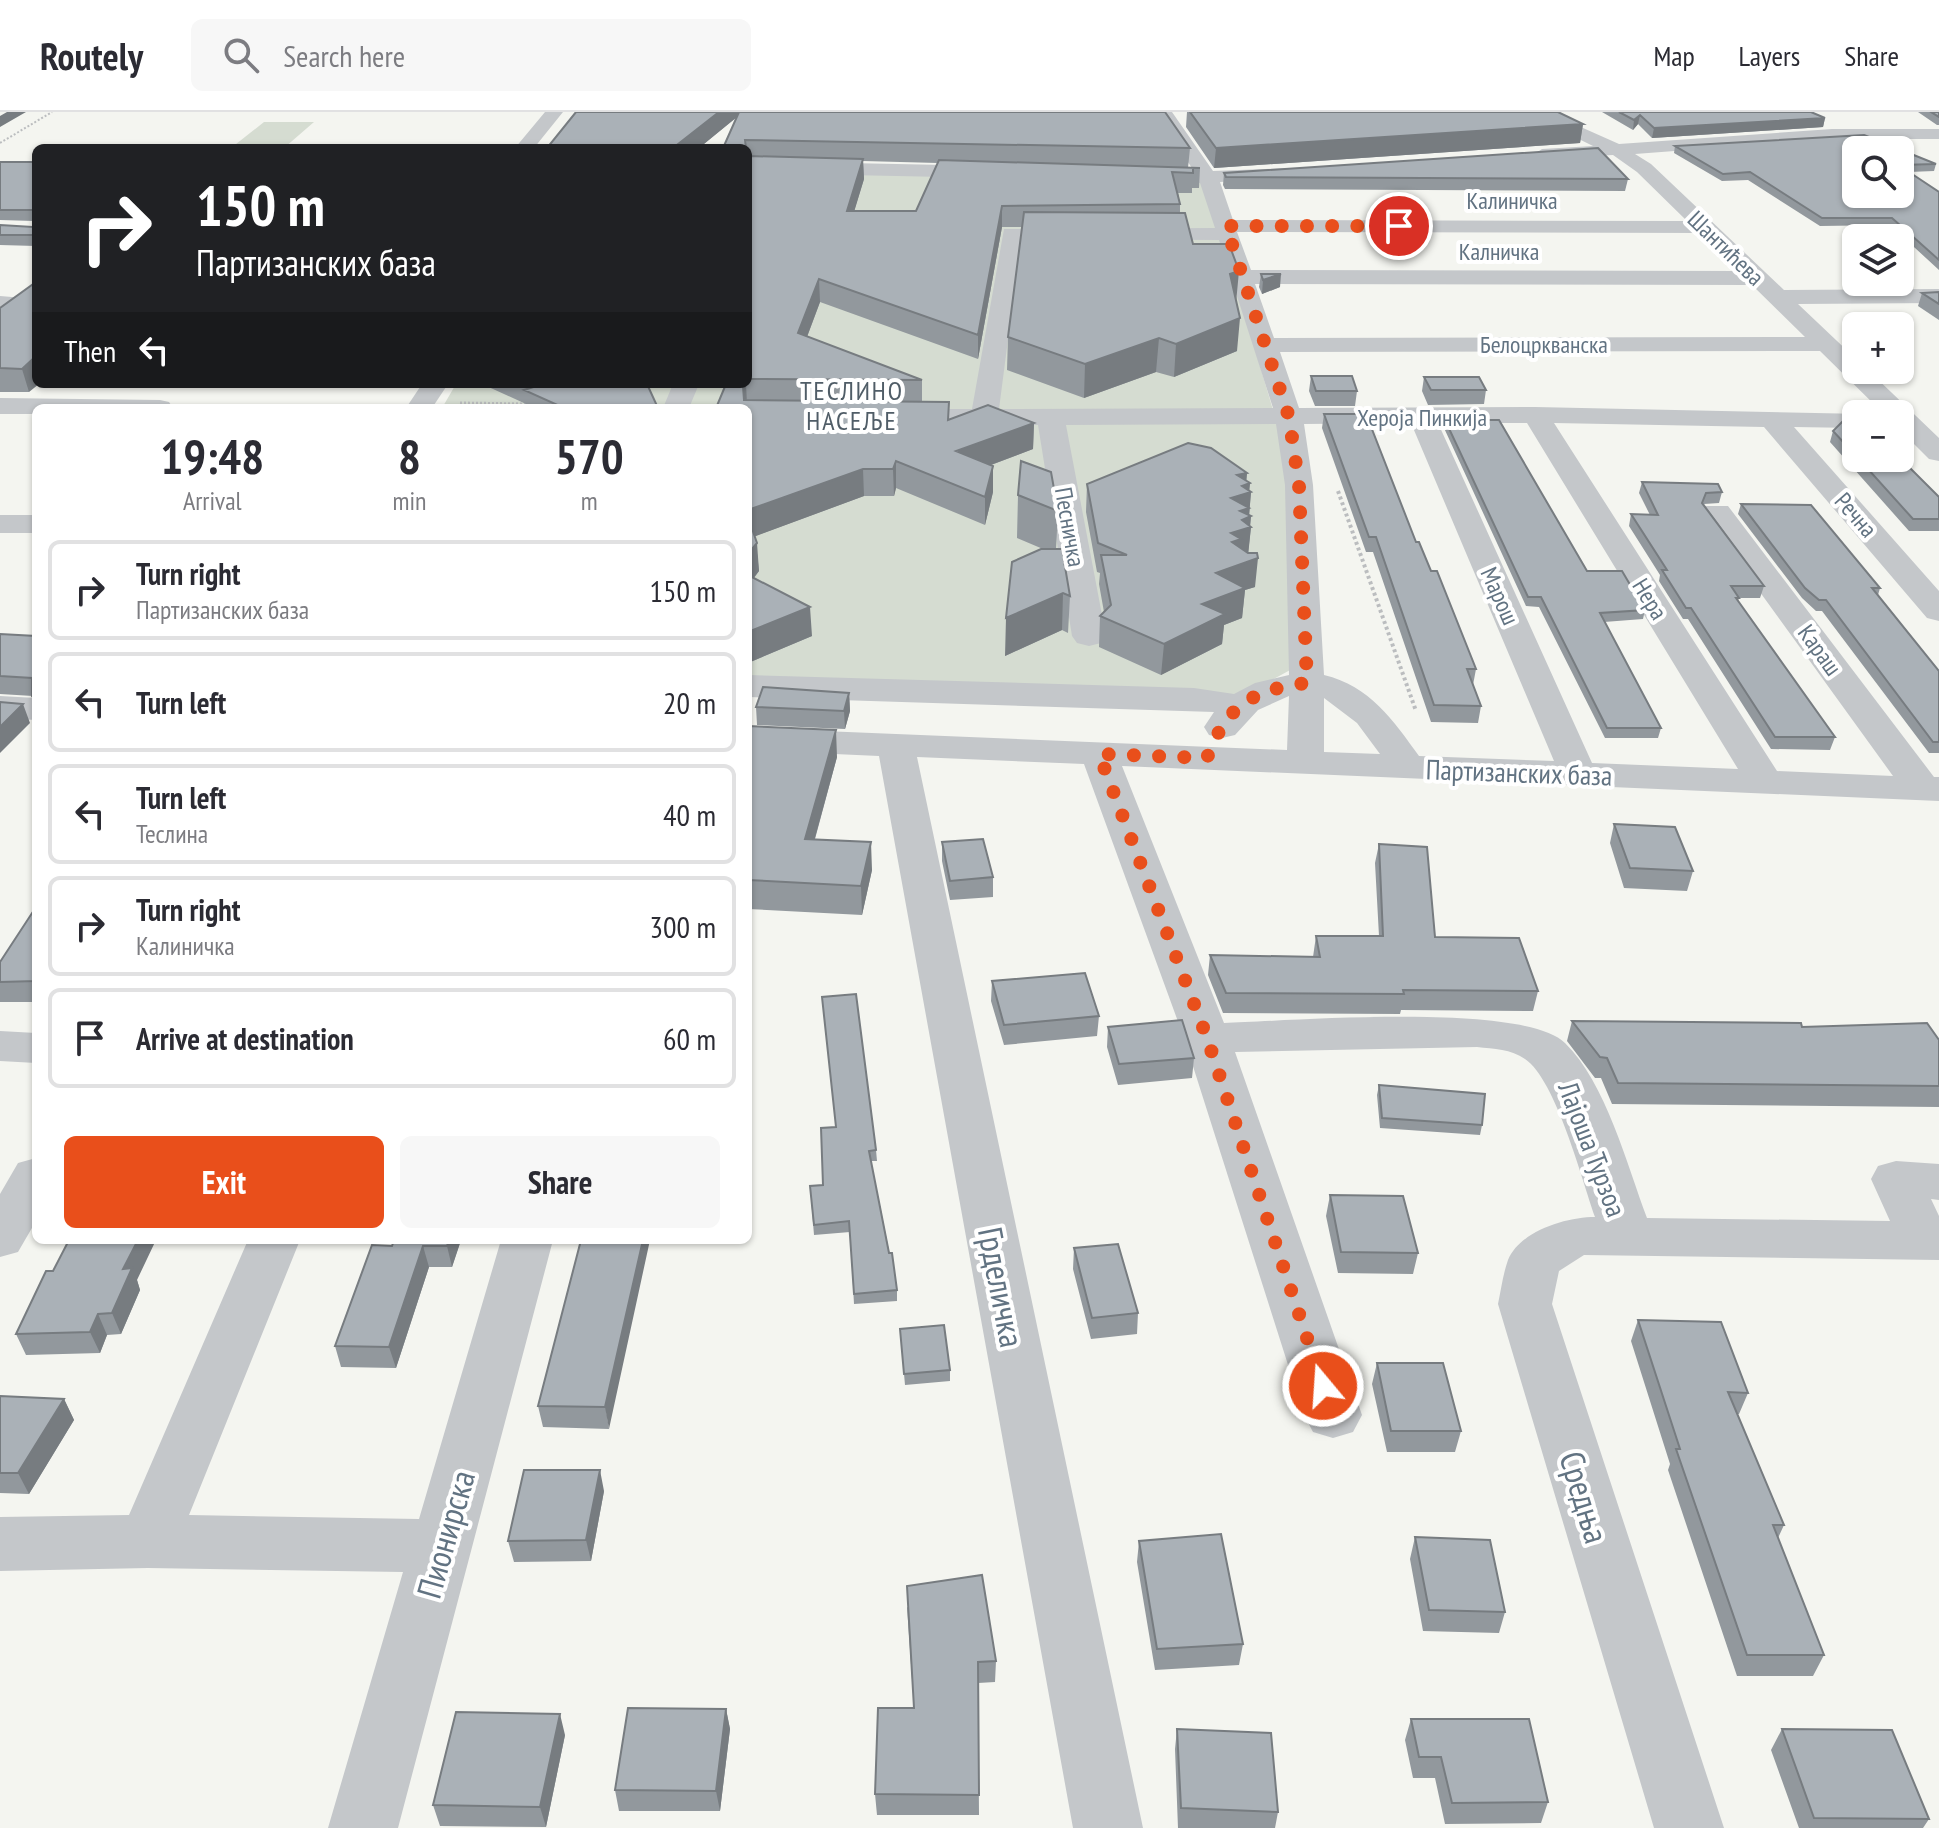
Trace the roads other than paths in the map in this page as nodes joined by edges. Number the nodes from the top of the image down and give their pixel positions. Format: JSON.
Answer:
{"nodes":[{"id":1,"x":554,"y":112,"type":"edge"},
{"id":2,"x":1533,"y":112,"type":"edge"},
{"id":3,"x":1167,"y":117,"type":"edge"},
{"id":4,"x":1939,"y":134,"type":"edge"},
{"id":5,"x":527,"y":144,"type":"edge"},
{"id":6,"x":1617,"y":150,"type":"junction"},
{"id":7,"x":1524,"y":156,"type":"edge"},
{"id":8,"x":752,"y":166,"type":"edge"},
{"id":9,"x":1309,"y":171,"type":"edge"},
{"id":10,"x":1013,"y":172,"type":"edge"},
{"id":11,"x":1121,"y":175,"type":"edge"},
{"id":12,"x":1208,"y":177,"type":"junction"},
{"id":13,"x":1702,"y":227,"type":"junction"},
{"id":14,"x":1227,"y":230,"type":"junction"},
{"id":15,"x":1242,"y":277,"type":"junction"},
{"id":16,"x":1756,"y":278,"type":"junction"},
{"id":17,"x":32,"y":289,"type":"edge"},
{"id":18,"x":1939,"y":296,"type":"edge"},
{"id":19,"x":1777,"y":297,"type":"junction"},
{"id":20,"x":32,"y":306,"type":"edge"},
{"id":21,"x":4,"y":307,"type":"edge"},
{"id":22,"x":1826,"y":344,"type":"junction"},
{"id":23,"x":1263,"y":345,"type":"junction"},
{"id":24,"x":1883,"y":400,"type":"edge"},
{"id":25,"x":0,"y":406,"type":"edge"},
{"id":26,"x":32,"y":406,"type":"edge"},
{"id":27,"x":1535,"y":415,"type":"junction"},
{"id":28,"x":860,"y":417,"type":"edge"},
{"id":29,"x":1301,"y":417,"type":"junction"},
{"id":30,"x":1422,"y":417,"type":"junction"},
{"id":31,"x":984,"y":418,"type":"junction"},
{"id":32,"x":1051,"y":419,"type":"junction"},
{"id":33,"x":1772,"y":419,"type":"junction"},
{"id":34,"x":1842,"y":420,"type":"edge"},
{"id":35,"x":1914,"y":430,"type":"edge"},
{"id":36,"x":1939,"y":453,"type":"edge"},
{"id":37,"x":1717,"y":512,"type":"dead end"},
{"id":38,"x":0,"y":524,"type":"edge"},
{"id":39,"x":32,"y":524,"type":"edge"},
{"id":40,"x":1939,"y":611,"type":"edge"},
{"id":41,"x":1089,"y":636,"type":"dead end"},
{"id":42,"x":1307,"y":683,"type":"junction"},
{"id":43,"x":752,"y":686,"type":"edge"},
{"id":44,"x":1240,"y":705,"type":"junction"},
{"id":45,"x":0,"y":707,"type":"edge"},
{"id":46,"x":32,"y":709,"type":"edge"},
{"id":47,"x":752,"y":739,"type":"edge"},
{"id":48,"x":896,"y":745,"type":"junction"},
{"id":49,"x":1099,"y":754,"type":"junction"},
{"id":50,"x":1207,"y":758,"type":"junction"},
{"id":51,"x":1305,"y":763,"type":"junction"},
{"id":52,"x":1421,"y":768,"type":"junction"},
{"id":53,"x":1578,"y":774,"type":"junction"},
{"id":54,"x":1765,"y":782,"type":"junction"},
{"id":55,"x":1930,"y":789,"type":"edge"},
{"id":56,"x":1207,"y":1038,"type":"junction"},
{"id":57,"x":0,"y":1046,"type":"edge"},
{"id":58,"x":32,"y":1048,"type":"edge"},
{"id":59,"x":1939,"y":1182,"type":"edge"},
{"id":60,"x":32,"y":1183,"type":"edge"},
{"id":61,"x":1627,"y":1235,"type":"junction"},
{"id":62,"x":0,"y":1238,"type":"edge"},
{"id":63,"x":1932,"y":1241,"type":"edge"},
{"id":64,"x":272,"y":1244,"type":"edge"},
{"id":65,"x":526,"y":1244,"type":"edge"},
{"id":66,"x":1333,"y":1415,"type":"dead end"},
{"id":67,"x":148,"y":1541,"type":"junction"},
{"id":68,"x":0,"y":1544,"type":"edge"},
{"id":69,"x":442,"y":1546,"type":"junction"},
{"id":70,"x":363,"y":1828,"type":"edge"},
{"id":71,"x":1108,"y":1828,"type":"edge"},
{"id":72,"x":1689,"y":1828,"type":"edge"}],
"edges":[{"from":1,"to":5,"type":"street"},
{"from":2,"to":6,"type":"street","name":"Шантићева"},
{"from":3,"to":12,"type":"street"},
{"from":4,"to":6,"type":"street"},
{"from":6,"to":7,"type":"street"},
{"from":6,"to":13,"type":"street","name":"Шантићева"},
{"from":8,"to":10,"type":"street"},
{"from":9,"to":12,"type":"street"},
{"from":11,"to":12,"type":"street"},
{"from":12,"to":14,"type":"street"},
{"from":13,"to":14,"type":"street","name":"Калиничка"},
{"from":13,"to":16,"type":"street","name":"Шантићева"},
{"from":14,"to":15,"type":"street"},
{"from":14,"to":31,"type":"street","name":"Калиничка"},
{"from":15,"to":16,"type":"street","name":"Калничка"},
{"from":15,"to":23,"type":"street"},
{"from":16,"to":19,"type":"street","name":"Шантићева"},
{"from":17,"to":21,"type":"street"},
{"from":18,"to":19,"type":"street"},
{"from":19,"to":22,"type":"street","name":"Шантићева"},
{"from":20,"to":21,"type":"street"},
{"from":22,"to":23,"type":"street","name":"Белоцркванска"},
{"from":22,"to":24,"type":"street","name":"Шантићева"},
{"from":23,"to":29,"type":"street"},
{"from":25,"to":26,"type":"street"},
{"from":27,"to":30,"type":"street","name":"Хероја Пинкија"},
{"from":27,"to":33,"type":"street","name":"Хероја Пинкија"},
{"from":27,"to":54,"type":"street","name":"Нера"},
{"from":28,"to":31,"type":"street","name":"Хероја Пинкија"},
{"from":29,"to":30,"type":"street","name":"Хероја Пинкија"},
{"from":29,"to":32,"type":"street","name":"Хероја Пинкија"},
{"from":29,"to":42,"type":"street"},
{"from":30,"to":53,"type":"street","name":"Марош"},
{"from":31,"to":32,"type":"street","name":"Хероја Пинкија"},
{"from":32,"to":41,"type":"street","name":"Песничка"},
{"from":33,"to":34,"type":"street","name":"Хероја Пинкија"},
{"from":33,"to":40,"type":"street","name":"Речна"},
{"from":35,"to":36,"type":"street","name":"Шантићева"},
{"from":37,"to":55,"type":"street","name":"Караш"},
{"from":38,"to":39,"type":"street"},
{"from":42,"to":44,"type":"street"},
{"from":42,"to":51,"type":"street"},
{"from":42,"to":52,"type":"street"},
{"from":43,"to":44,"type":"street"},
{"from":44,"to":50,"type":"street"},
{"from":45,"to":46,"type":"street"},
{"from":47,"to":48,"type":"street","name":"Партизанских база"},
{"from":48,"to":49,"type":"street","name":"Партизанских база"},
{"from":48,"to":71,"type":"street","name":"Грделичка"},
{"from":49,"to":50,"type":"street","name":"Партизанских база"},
{"from":49,"to":56,"type":"street"},
{"from":50,"to":51,"type":"street","name":"Партизанских база"},
{"from":51,"to":52,"type":"street","name":"Партизанских база"},
{"from":52,"to":53,"type":"street","name":"Партизанских база"},
{"from":53,"to":54,"type":"street","name":"Партизанских база"},
{"from":54,"to":55,"type":"street","name":"Партизанских база"},
{"from":56,"to":61,"type":"street","name":"Лајоша Турзоа"},
{"from":56,"to":66,"type":"street"},
{"from":57,"to":58,"type":"street"},
{"from":59,"to":63,"type":"street"},
{"from":60,"to":62,"type":"street"},
{"from":61,"to":63,"type":"street","name":"Лајоша Турзоа"},
{"from":61,"to":72,"type":"street","name":"Средња"},
{"from":64,"to":67,"type":"street"},
{"from":65,"to":69,"type":"street","name":"Пионирска"},
{"from":67,"to":68,"type":"street"},
{"from":67,"to":69,"type":"street"},
{"from":69,"to":70,"type":"street","name":"Пионирска"}]}
